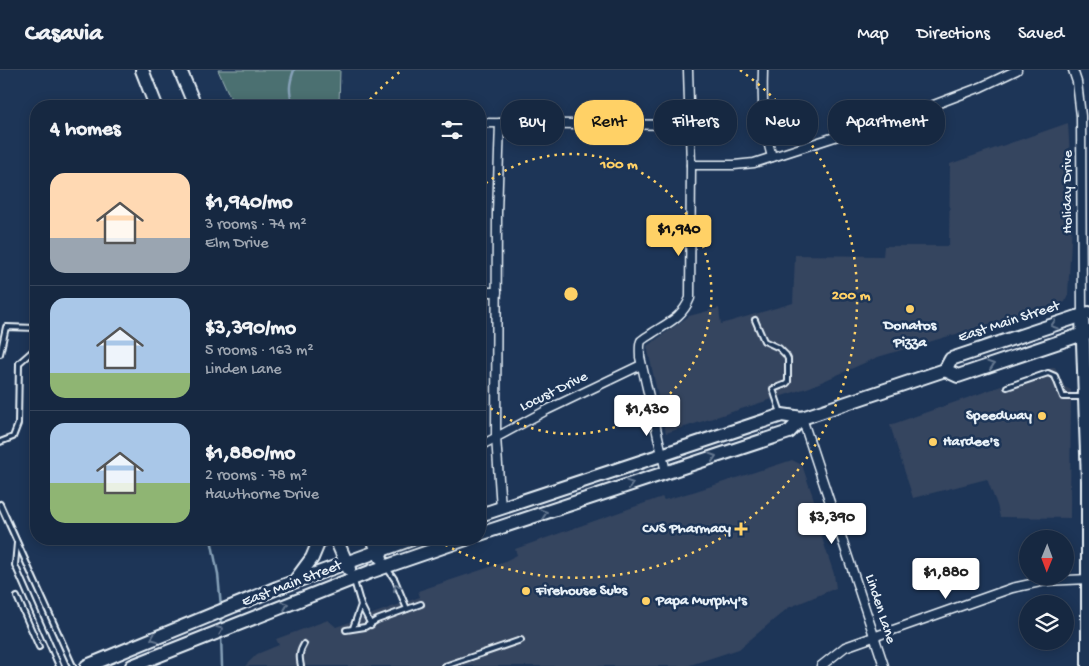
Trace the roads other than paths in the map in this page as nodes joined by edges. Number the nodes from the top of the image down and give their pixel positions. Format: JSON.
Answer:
{"nodes":[{"id":1,"x":142,"y":70,"type":"edge"},
{"id":2,"x":180,"y":70,"type":"edge"},
{"id":3,"x":688,"y":70,"type":"edge"},
{"id":4,"x":763,"y":70,"type":"edge"},
{"id":5,"x":1017,"y":70,"type":"edge"},
{"id":6,"x":1073,"y":70,"type":"edge"},
{"id":7,"x":154,"y":100,"type":"edge"},
{"id":8,"x":192,"y":100,"type":"edge"},
{"id":9,"x":689,"y":100,"type":"edge"},
{"id":10,"x":486,"y":123,"type":"edge"},
{"id":11,"x":500,"y":123,"type":"junction"},
{"id":12,"x":654,"y":125,"type":"edge"},
{"id":13,"x":1089,"y":139,"type":"edge"},
{"id":14,"x":1081,"y":143,"type":"junction"},
{"id":15,"x":690,"y":145,"type":"edge"},
{"id":16,"x":772,"y":157,"type":"junction"},
{"id":17,"x":691,"y":165,"type":"junction"},
{"id":18,"x":486,"y":292,"type":"edge"},
{"id":19,"x":497,"y":292,"type":"junction"},
{"id":20,"x":1086,"y":314,"type":"edge"},
{"id":21,"x":755,"y":320,"type":"dead end"},
{"id":22,"x":30,"y":328,"type":"edge"},
{"id":23,"x":1086,"y":334,"type":"edge"},
{"id":24,"x":30,"y":353,"type":"edge"},
{"id":25,"x":0,"y":354,"type":"edge"},
{"id":26,"x":641,"y":365,"type":"junction"},
{"id":27,"x":945,"y":370,"type":"junction"},
{"id":28,"x":1007,"y":387,"type":"dead end"},
{"id":29,"x":1084,"y":397,"type":"junction"},
{"id":30,"x":782,"y":415,"type":"junction"},
{"id":31,"x":802,"y":418,"type":"junction"},
{"id":32,"x":496,"y":437,"type":"junction"},
{"id":33,"x":0,"y":442,"type":"edge"},
{"id":34,"x":486,"y":443,"type":"edge"},
{"id":35,"x":662,"y":454,"type":"junction"},
{"id":36,"x":666,"y":472,"type":"junction"},
{"id":37,"x":0,"y":504,"type":"edge"},
{"id":38,"x":501,"y":508,"type":"junction"},
{"id":39,"x":486,"y":514,"type":"edge"},
{"id":40,"x":486,"y":532,"type":"edge"},
{"id":41,"x":17,"y":541,"type":"junction"},
{"id":42,"x":317,"y":545,"type":"edge"},
{"id":43,"x":339,"y":545,"type":"edge"},
{"id":44,"x":375,"y":545,"type":"edge"},
{"id":45,"x":448,"y":545,"type":"edge"},
{"id":46,"x":346,"y":562,"type":"junction"},
{"id":47,"x":386,"y":566,"type":"junction"},
{"id":48,"x":353,"y":578,"type":"junction"},
{"id":49,"x":1089,"y":579,"type":"edge"},
{"id":50,"x":296,"y":581,"type":"junction"},
{"id":51,"x":17,"y":597,"type":"dead end"},
{"id":52,"x":421,"y":604,"type":"dead end"},
{"id":53,"x":362,"y":605,"type":"junction"},
{"id":54,"x":406,"y":609,"type":"junction"},
{"id":55,"x":371,"y":624,"type":"junction"},
{"id":56,"x":353,"y":628,"type":"junction"},
{"id":57,"x":346,"y":630,"type":"dead end"},
{"id":58,"x":875,"y":636,"type":"junction"},
{"id":59,"x":521,"y":640,"type":"dead end"},
{"id":60,"x":304,"y":644,"type":"dead end"},
{"id":61,"x":39,"y":647,"type":"dead end"},
{"id":62,"x":59,"y":666,"type":"edge"},
{"id":63,"x":73,"y":666,"type":"edge"},
{"id":64,"x":87,"y":666,"type":"edge"},
{"id":65,"x":132,"y":666,"type":"edge"},
{"id":66,"x":301,"y":666,"type":"edge"},
{"id":67,"x":445,"y":666,"type":"edge"},
{"id":68,"x":820,"y":666,"type":"edge"},
{"id":69,"x":884,"y":666,"type":"edge"},
{"id":70,"x":1088,"y":666,"type":"edge"}],
"edges":[{"from":1,"to":7,"type":"main road"},
{"from":2,"to":8,"type":"main road"},
{"from":3,"to":9,"type":"street"},
{"from":4,"to":16,"type":"street"},
{"from":5,"to":16,"type":"street"},
{"from":6,"to":14,"type":"street","name":"Holiday Drive"},
{"from":10,"to":11,"type":"street"},
{"from":11,"to":12,"type":"street"},
{"from":11,"to":19,"type":"street"},
{"from":13,"to":14,"type":"street"},
{"from":14,"to":20,"type":"street","name":"Holiday Drive"},
{"from":15,"to":17,"type":"street"},
{"from":16,"to":17,"type":"street"},
{"from":17,"to":26,"type":"street"},
{"from":18,"to":19,"type":"street"},
{"from":19,"to":32,"type":"street"},
{"from":20,"to":23,"type":"main road"},
{"from":20,"to":27,"type":"main road","name":"East Main Street","one_way":true},
{"from":21,"to":30,"type":"lane"},
{"from":22,"to":25,"type":"lane"},
{"from":27,"to":23,"type":"main road","name":"East Main Street","one_way":true},
{"from":23,"to":29,"type":"main road"},
{"from":24,"to":33,"type":"lane"},
{"from":26,"to":32,"type":"street","name":"Locust Drive"},
{"from":26,"to":35,"type":"street"},
{"from":27,"to":31,"type":"main road","name":"East Main Street"},
{"from":28,"to":29,"type":"lane"},
{"from":29,"to":49,"type":"main road"},
{"from":30,"to":31,"type":"main road","name":"East Main Street"},
{"from":30,"to":35,"type":"main road","name":"East Main Street"},
{"from":36,"to":31,"type":"main road","name":"East Main Street","one_way":true},
{"from":31,"to":58,"type":"street","name":"Linden Lane"},
{"from":32,"to":34,"type":"street","name":"Locust Drive"},
{"from":32,"to":38,"type":"street"},
{"from":35,"to":36,"type":"street"},
{"from":35,"to":38,"type":"main road","name":"East Main Street"},
{"from":40,"to":36,"type":"main road","name":"East Main Street","one_way":true},
{"from":37,"to":41,"type":"lane"},
{"from":38,"to":39,"type":"main road","name":"East Main Street"},
{"from":41,"to":62,"type":"lane"},
{"from":41,"to":63,"type":"lane"},
{"from":42,"to":50,"type":"main road"},
{"from":43,"to":46,"type":"main road"},
{"from":44,"to":46,"type":"main road","name":"East Main Street"},
{"from":44,"to":47,"type":"main road"},
{"from":45,"to":47,"type":"main road","name":"East Main Street"},
{"from":46,"to":48,"type":"main road"},
{"from":46,"to":50,"type":"main road","name":"East Main Street"},
{"from":47,"to":48,"type":"main road","name":"East Main Street"},
{"from":54,"to":47,"type":"lane","one_way":true},
{"from":48,"to":53,"type":"lane"},
{"from":65,"to":48,"type":"main road","name":"East Main Street","one_way":true},
{"from":49,"to":58,"type":"street"},
{"from":49,"to":70,"type":"main road"},
{"from":50,"to":64,"type":"main road","name":"East Main Street","one_way":true},
{"from":51,"to":61,"type":"lane"},
{"from":52,"to":54,"type":"lane"},
{"from":53,"to":55,"type":"lane"},
{"from":53,"to":56,"type":"lane"},
{"from":54,"to":55,"type":"lane"},
{"from":55,"to":56,"type":"lane"},
{"from":56,"to":57,"type":"lane"},
{"from":58,"to":68,"type":"street"},
{"from":58,"to":69,"type":"street","name":"Linden Lane"},
{"from":59,"to":67,"type":"lane"},
{"from":60,"to":66,"type":"lane"}]}
